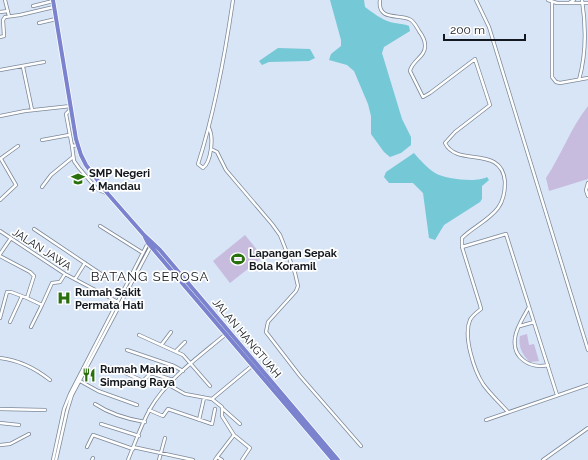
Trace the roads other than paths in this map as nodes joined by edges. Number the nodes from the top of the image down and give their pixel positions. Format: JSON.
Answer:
{"nodes":[{"id":1,"x":5,"y":0,"type":"edge"},
{"id":2,"x":53,"y":0,"type":"edge"},
{"id":3,"x":233,"y":0,"type":"edge"},
{"id":4,"x":380,"y":0,"type":"edge"},
{"id":5,"x":476,"y":0,"type":"edge"},
{"id":6,"x":548,"y":0,"type":"edge"},
{"id":7,"x":574,"y":0,"type":"edge"},
{"id":8,"x":582,"y":1,"type":"edge"},
{"id":9,"x":552,"y":2,"type":"junction"},
{"id":10,"x":569,"y":3,"type":"junction"},
{"id":11,"x":588,"y":3,"type":"edge"},
{"id":12,"x":33,"y":6,"type":"dead end"},
{"id":13,"x":54,"y":7,"type":"junction"},
{"id":14,"x":8,"y":11,"type":"junction"},
{"id":15,"x":0,"y":12,"type":"edge"},
{"id":16,"x":9,"y":16,"type":"junction"},
{"id":17,"x":56,"y":19,"type":"junction"},
{"id":18,"x":39,"y":23,"type":"dead end"},
{"id":19,"x":0,"y":37,"type":"edge"},
{"id":20,"x":44,"y":62,"type":"dead end"},
{"id":21,"x":23,"y":67,"type":"junction"},
{"id":22,"x":0,"y":70,"type":"edge"},
{"id":23,"x":588,"y":78,"type":"edge"},
{"id":24,"x":579,"y":80,"type":"junction"},
{"id":25,"x":71,"y":107,"type":"junction"},
{"id":26,"x":32,"y":110,"type":"junction"},
{"id":27,"x":0,"y":116,"type":"edge"},
{"id":28,"x":209,"y":128,"type":"junction"},
{"id":29,"x":69,"y":135,"type":"junction"},
{"id":30,"x":42,"y":140,"type":"dead end"},
{"id":31,"x":78,"y":145,"type":"junction"},
{"id":32,"x":18,"y":146,"type":"dead end"},
{"id":33,"x":72,"y":146,"type":"junction"},
{"id":34,"x":211,"y":149,"type":"junction"},
{"id":35,"x":73,"y":157,"type":"junction"},
{"id":36,"x":0,"y":160,"type":"edge"},
{"id":37,"x":588,"y":183,"type":"edge"},
{"id":38,"x":42,"y":187,"type":"dead end"},
{"id":39,"x":108,"y":194,"type":"junction"},
{"id":40,"x":588,"y":196,"type":"edge"},
{"id":41,"x":0,"y":200,"type":"edge"},
{"id":42,"x":100,"y":226,"type":"dead end"},
{"id":43,"x":34,"y":229,"type":"dead end"},
{"id":44,"x":0,"y":231,"type":"edge"},
{"id":45,"x":11,"y":238,"type":"junction"},
{"id":46,"x":151,"y":243,"type":"junction"},
{"id":47,"x":462,"y":247,"type":"junction"},
{"id":48,"x":143,"y":253,"type":"junction"},
{"id":49,"x":0,"y":255,"type":"edge"},
{"id":50,"x":85,"y":263,"type":"junction"},
{"id":51,"x":65,"y":274,"type":"junction"},
{"id":52,"x":104,"y":276,"type":"dead end"},
{"id":53,"x":75,"y":279,"type":"junction"},
{"id":54,"x":126,"y":290,"type":"junction"},
{"id":55,"x":22,"y":296,"type":"junction"},
{"id":56,"x":27,"y":298,"type":"junction"},
{"id":57,"x":118,"y":302,"type":"junction"},
{"id":58,"x":42,"y":305,"type":"junction"},
{"id":59,"x":206,"y":306,"type":"junction"},
{"id":60,"x":529,"y":307,"type":"junction"},
{"id":61,"x":0,"y":318,"type":"edge"},
{"id":62,"x":10,"y":322,"type":"dead end"},
{"id":63,"x":534,"y":322,"type":"junction"},
{"id":64,"x":520,"y":326,"type":"junction"},
{"id":65,"x":31,"y":327,"type":"dead end"},
{"id":66,"x":170,"y":332,"type":"dead end"},
{"id":67,"x":227,"y":333,"type":"junction"},
{"id":68,"x":139,"y":335,"type":"dead end"},
{"id":69,"x":185,"y":342,"type":"dead end"},
{"id":70,"x":162,"y":344,"type":"junction"},
{"id":71,"x":127,"y":350,"type":"dead end"},
{"id":72,"x":588,"y":350,"type":"edge"},
{"id":73,"x":176,"y":351,"type":"junction"},
{"id":74,"x":0,"y":358,"type":"edge"},
{"id":75,"x":191,"y":363,"type":"junction"},
{"id":76,"x":253,"y":365,"type":"junction"},
{"id":77,"x":548,"y":365,"type":"junction"},
{"id":78,"x":112,"y":366,"type":"dead end"},
{"id":79,"x":183,"y":371,"type":"junction"},
{"id":80,"x":50,"y":380,"type":"dead end"},
{"id":81,"x":173,"y":380,"type":"junction"},
{"id":82,"x":80,"y":381,"type":"junction"},
{"id":83,"x":169,"y":385,"type":"junction"},
{"id":84,"x":588,"y":385,"type":"edge"},
{"id":85,"x":210,"y":386,"type":"dead end"},
{"id":86,"x":557,"y":395,"type":"junction"},
{"id":87,"x":204,"y":398,"type":"junction"},
{"id":88,"x":212,"y":399,"type":"junction"},
{"id":89,"x":95,"y":404,"type":"dead end"},
{"id":90,"x":137,"y":405,"type":"dead end"},
{"id":91,"x":222,"y":407,"type":"junction"},
{"id":92,"x":0,"y":409,"type":"edge"},
{"id":93,"x":214,"y":409,"type":"dead end"},
{"id":94,"x":45,"y":410,"type":"dead end"},
{"id":95,"x":149,"y":410,"type":"junction"},
{"id":96,"x":508,"y":412,"type":"junction"},
{"id":97,"x":64,"y":416,"type":"junction"},
{"id":98,"x":199,"y":420,"type":"junction"},
{"id":99,"x":486,"y":420,"type":"dead end"},
{"id":100,"x":145,"y":422,"type":"junction"},
{"id":101,"x":0,"y":423,"type":"edge"},
{"id":102,"x":101,"y":424,"type":"dead end"},
{"id":103,"x":240,"y":424,"type":"dead end"},
{"id":104,"x":19,"y":426,"type":"dead end"},
{"id":105,"x":588,"y":428,"type":"edge"},
{"id":106,"x":29,"y":434,"type":"dead end"},
{"id":107,"x":234,"y":435,"type":"junction"},
{"id":108,"x":139,"y":436,"type":"junction"},
{"id":109,"x":165,"y":438,"type":"dead end"},
{"id":110,"x":0,"y":445,"type":"edge"},
{"id":111,"x":361,"y":446,"type":"dead end"},
{"id":112,"x":87,"y":448,"type":"dead end"},
{"id":113,"x":133,"y":448,"type":"junction"},
{"id":114,"x":160,"y":454,"type":"junction"},
{"id":115,"x":217,"y":457,"type":"junction"},
{"id":116,"x":53,"y":460,"type":"edge"},
{"id":117,"x":56,"y":460,"type":"edge"},
{"id":118,"x":128,"y":460,"type":"edge"},
{"id":119,"x":159,"y":460,"type":"edge"},
{"id":120,"x":193,"y":460,"type":"edge"},
{"id":121,"x":215,"y":460,"type":"edge"},
{"id":122,"x":222,"y":460,"type":"edge"},
{"id":123,"x":242,"y":460,"type":"edge"},
{"id":124,"x":333,"y":460,"type":"edge"},
{"id":125,"x":338,"y":460,"type":"edge"},
{"id":126,"x":543,"y":460,"type":"edge"}],
"edges":[{"from":1,"to":14,"type":"street"},
{"from":2,"to":12,"type":"street"},
{"from":2,"to":13,"type":"highway","name":"JALAN HANGTUAH"},
{"from":3,"to":28,"type":"street"},
{"from":4,"to":47,"type":"street"},
{"from":5,"to":72,"type":"street"},
{"from":6,"to":9,"type":"street"},
{"from":7,"to":10,"type":"street"},
{"from":8,"to":10,"type":"street"},
{"from":8,"to":11,"type":"street"},
{"from":8,"to":24,"type":"street"},
{"from":9,"to":10,"type":"street"},
{"from":9,"to":24,"type":"street"},
{"from":13,"to":16,"type":"street"},
{"from":13,"to":17,"type":"highway","name":"JALAN HANGTUAH"},
{"from":14,"to":15,"type":"street"},
{"from":14,"to":16,"type":"street"},
{"from":16,"to":19,"type":"street"},
{"from":17,"to":18,"type":"street"},
{"from":17,"to":25,"type":"highway","name":"JALAN HANGTUAH"},
{"from":20,"to":21,"type":"street"},
{"from":21,"to":22,"type":"street"},
{"from":21,"to":26,"type":"street"},
{"from":23,"to":24,"type":"street"},
{"from":25,"to":26,"type":"street"},
{"from":25,"to":29,"type":"street"},
{"from":25,"to":31,"type":"highway","name":"JALAN HANGTUAH"},
{"from":26,"to":27,"type":"street"},
{"from":28,"to":34,"type":"street"},
{"from":28,"to":34,"type":"street"},
{"from":29,"to":30,"type":"street"},
{"from":29,"to":33,"type":"street"},
{"from":31,"to":33,"type":"street"},
{"from":31,"to":39,"type":"highway","name":"JALAN HANGTUAH"},
{"from":32,"to":36,"type":"street"},
{"from":33,"to":35,"type":"street"},
{"from":34,"to":111,"type":"street"},
{"from":35,"to":38,"type":"street"},
{"from":35,"to":39,"type":"street"},
{"from":36,"to":41,"type":"street"},
{"from":37,"to":40,"type":"street"},
{"from":39,"to":46,"type":"highway","name":"JALAN HANGTUAH"},
{"from":42,"to":48,"type":"street"},
{"from":43,"to":50,"type":"street"},
{"from":44,"to":45,"type":"street","name":"JALAN JAWA"},
{"from":45,"to":49,"type":"street"},
{"from":45,"to":51,"type":"street","name":"JALAN JAWA"},
{"from":46,"to":48,"type":"street"},
{"from":46,"to":54,"type":"street"},
{"from":46,"to":59,"type":"highway","name":"JALAN HANGTUAH"},
{"from":47,"to":60,"type":"street"},
{"from":47,"to":96,"type":"street"},
{"from":48,"to":54,"type":"street"},
{"from":49,"to":56,"type":"street"},
{"from":50,"to":52,"type":"street"},
{"from":50,"to":53,"type":"street"},
{"from":51,"to":53,"type":"street","name":"JALAN JAWA"},
{"from":51,"to":58,"type":"street"},
{"from":53,"to":57,"type":"street","name":"JALAN JAWA"},
{"from":54,"to":57,"type":"street"},
{"from":54,"to":82,"type":"street"},
{"from":55,"to":56,"type":"street"},
{"from":55,"to":61,"type":"street"},
{"from":55,"to":62,"type":"street"},
{"from":56,"to":58,"type":"street"},
{"from":57,"to":97,"type":"street"},
{"from":58,"to":65,"type":"street"},
{"from":59,"to":67,"type":"highway","name":"JALAN HANGTUAH"},
{"from":59,"to":125,"type":"highway","name":"JALAN HANGTUAH"},
{"from":60,"to":63,"type":"street"},
{"from":60,"to":64,"type":"street"},
{"from":63,"to":64,"type":"street"},
{"from":63,"to":77,"type":"street"},
{"from":64,"to":77,"type":"street"},
{"from":66,"to":70,"type":"street"},
{"from":67,"to":75,"type":"street"},
{"from":67,"to":76,"type":"highway","name":"JALAN HANGTUAH"},
{"from":68,"to":70,"type":"street"},
{"from":69,"to":73,"type":"street"},
{"from":70,"to":73,"type":"street"},
{"from":71,"to":79,"type":"street"},
{"from":73,"to":75,"type":"street"},
{"from":74,"to":80,"type":"street"},
{"from":75,"to":79,"type":"street"},
{"from":75,"to":85,"type":"street"},
{"from":76,"to":88,"type":"street"},
{"from":76,"to":124,"type":"highway","name":"JALAN HANGTUAH"},
{"from":77,"to":86,"type":"street"},
{"from":78,"to":81,"type":"street"},
{"from":79,"to":81,"type":"street"},
{"from":81,"to":83,"type":"street"},
{"from":82,"to":90,"type":"street"},
{"from":82,"to":97,"type":"street"},
{"from":83,"to":87,"type":"street"},
{"from":83,"to":95,"type":"street"},
{"from":84,"to":86,"type":"street"},
{"from":86,"to":96,"type":"street"},
{"from":87,"to":88,"type":"street"},
{"from":87,"to":98,"type":"street"},
{"from":88,"to":91,"type":"street"},
{"from":89,"to":100,"type":"street"},
{"from":91,"to":103,"type":"street"},
{"from":91,"to":107,"type":"street"},
{"from":92,"to":94,"type":"street"},
{"from":93,"to":98,"type":"street"},
{"from":95,"to":98,"type":"street"},
{"from":95,"to":100,"type":"street"},
{"from":96,"to":99,"type":"street"},
{"from":97,"to":116,"type":"street"},
{"from":97,"to":117,"type":"street"},
{"from":100,"to":108,"type":"street"},
{"from":101,"to":104,"type":"street"},
{"from":102,"to":108,"type":"street"},
{"from":105,"to":126,"type":"street"},
{"from":106,"to":110,"type":"street"},
{"from":107,"to":115,"type":"street"},
{"from":107,"to":123,"type":"street"},
{"from":108,"to":113,"type":"street"},
{"from":109,"to":114,"type":"street"},
{"from":112,"to":113,"type":"street"},
{"from":113,"to":114,"type":"street"},
{"from":113,"to":118,"type":"street"},
{"from":114,"to":119,"type":"street"},
{"from":114,"to":120,"type":"street"},
{"from":115,"to":121,"type":"street"},
{"from":115,"to":122,"type":"street"}]}
